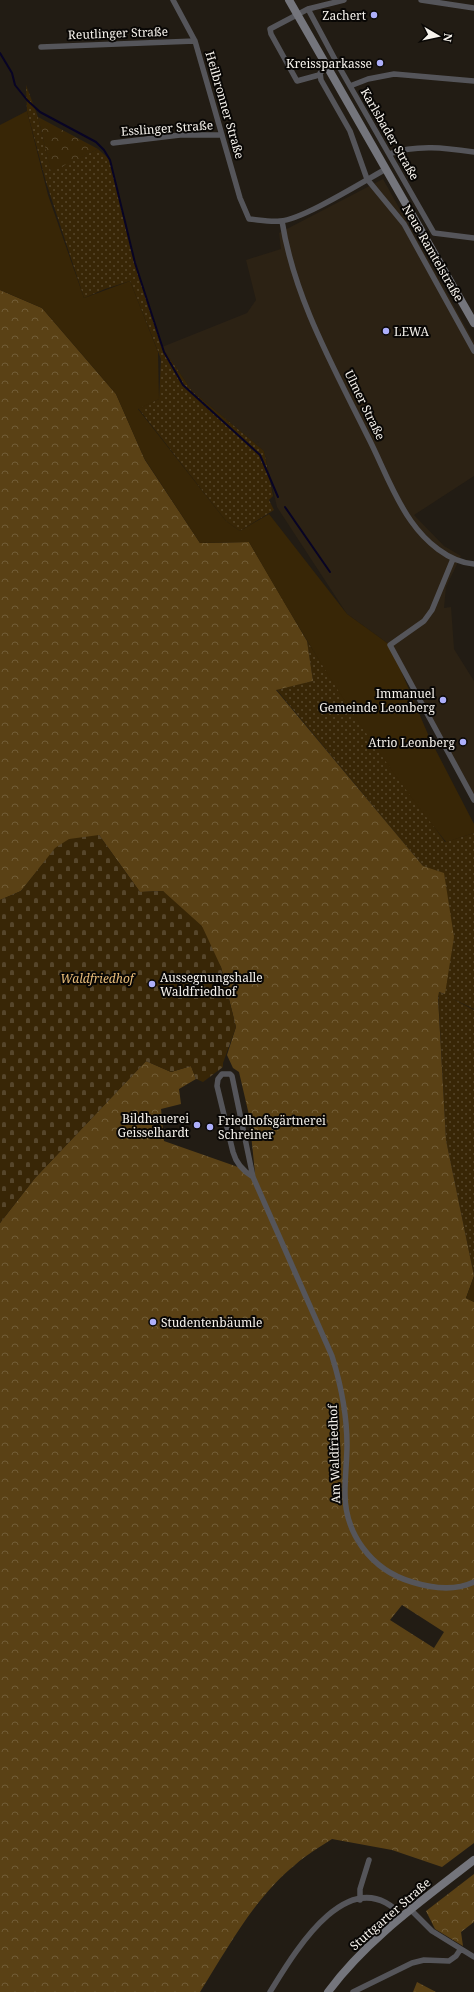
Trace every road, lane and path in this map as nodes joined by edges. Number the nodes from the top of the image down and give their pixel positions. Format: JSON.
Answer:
{"nodes":[{"id":1,"x":172,"y":0,"type":"edge"},
{"id":2,"x":289,"y":0,"type":"edge"},
{"id":3,"x":344,"y":0,"type":"edge"},
{"id":4,"x":421,"y":0,"type":"edge"},
{"id":5,"x":474,"y":8,"type":"edge"},
{"id":6,"x":308,"y":9,"type":"junction"},
{"id":7,"x":297,"y":14,"type":"junction"},
{"id":8,"x":195,"y":41,"type":"junction"},
{"id":9,"x":41,"y":47,"type":"dead end"},
{"id":10,"x":327,"y":66,"type":"junction"},
{"id":11,"x":319,"y":75,"type":"junction"},
{"id":12,"x":474,"y":81,"type":"edge"},
{"id":13,"x":350,"y":86,"type":"junction"},
{"id":14,"x":222,"y":135,"type":"junction"},
{"id":15,"x":113,"y":143,"type":"dead end"},
{"id":16,"x":474,"y":152,"type":"edge"},
{"id":17,"x":389,"y":154,"type":"junction"},
{"id":18,"x":386,"y":169,"type":"junction"},
{"id":19,"x":367,"y":179,"type":"junction"},
{"id":20,"x":282,"y":221,"type":"junction"},
{"id":21,"x":474,"y":238,"type":"edge"},
{"id":22,"x":474,"y":323,"type":"edge"},
{"id":23,"x":474,"y":351,"type":"edge"},
{"id":24,"x":453,"y":559,"type":"junction"},
{"id":25,"x":474,"y":564,"type":"edge"},
{"id":26,"x":474,"y":800,"type":"edge"},
{"id":27,"x":253,"y":1177,"type":"junction"},
{"id":28,"x":474,"y":1582,"type":"edge"},
{"id":29,"x":369,"y":1860,"type":"dead end"},
{"id":30,"x":474,"y":1860,"type":"edge"},
{"id":31,"x":360,"y":1900,"type":"junction"},
{"id":32,"x":411,"y":1910,"type":"junction"},
{"id":33,"x":403,"y":1917,"type":"junction"},
{"id":34,"x":460,"y":1950,"type":"junction"},
{"id":35,"x":473,"y":1956,"type":"edge"},
{"id":36,"x":270,"y":1992,"type":"edge"},
{"id":37,"x":328,"y":1992,"type":"edge"},
{"id":38,"x":353,"y":1992,"type":"edge"}],
"edges":[{"from":1,"to":8,"type":"street","name":"Heilbronner Straße"},
{"from":2,"to":7,"type":"main road","name":"Neue Ramtelstraße"},
{"from":3,"to":6,"type":"street"},
{"from":4,"to":5,"type":"street"},
{"from":6,"to":7,"type":"street"},
{"from":6,"to":13,"type":"street","name":"Karlsbader Straße"},
{"from":7,"to":10,"type":"main road","name":"Neue Ramtelstraße"},
{"from":7,"to":11,"type":"street"},
{"from":8,"to":9,"type":"street","name":"Reutlinger Straße"},
{"from":8,"to":14,"type":"street","name":"Heilbronner Straße"},
{"from":10,"to":11,"type":"street"},
{"from":10,"to":18,"type":"main road","name":"Neue Ramtelstraße"},
{"from":11,"to":19,"type":"street","name":"Neue Ramtelstraße"},
{"from":12,"to":13,"type":"street"},
{"from":13,"to":17,"type":"street","name":"Karlsbader Straße"},
{"from":14,"to":15,"type":"street","name":"Esslinger Straße"},
{"from":14,"to":20,"type":"street","name":"Heilbronner Straße"},
{"from":16,"to":17,"type":"street"},
{"from":17,"to":21,"type":"street","name":"Karlsbader Straße"},
{"from":18,"to":19,"type":"street"},
{"from":18,"to":22,"type":"main road","name":"Neue Ramtelstraße"},
{"from":19,"to":20,"type":"street"},
{"from":19,"to":23,"type":"street","name":"Neue Ramtelstraße"},
{"from":20,"to":24,"type":"street","name":"Ulmer Straße"},
{"from":24,"to":25,"type":"street","name":"Ulmer Straße"},
{"from":24,"to":26,"type":"street"},
{"from":27,"to":27,"type":"street","name":"Am Waldfriedhof"},
{"from":27,"to":28,"type":"street","name":"Am Waldfriedhof"},
{"from":29,"to":31,"type":"street"},
{"from":30,"to":32,"type":"main road","name":"Stuttgarter Straße"},
{"from":31,"to":33,"type":"street"},
{"from":31,"to":36,"type":"street"},
{"from":32,"to":33,"type":"main road","name":"Stuttgarter Straße"},
{"from":32,"to":34,"type":"street"},
{"from":33,"to":37,"type":"main road","name":"Stuttgarter Straße"},
{"from":34,"to":35,"type":"street"},
{"from":34,"to":38,"type":"street"}]}
